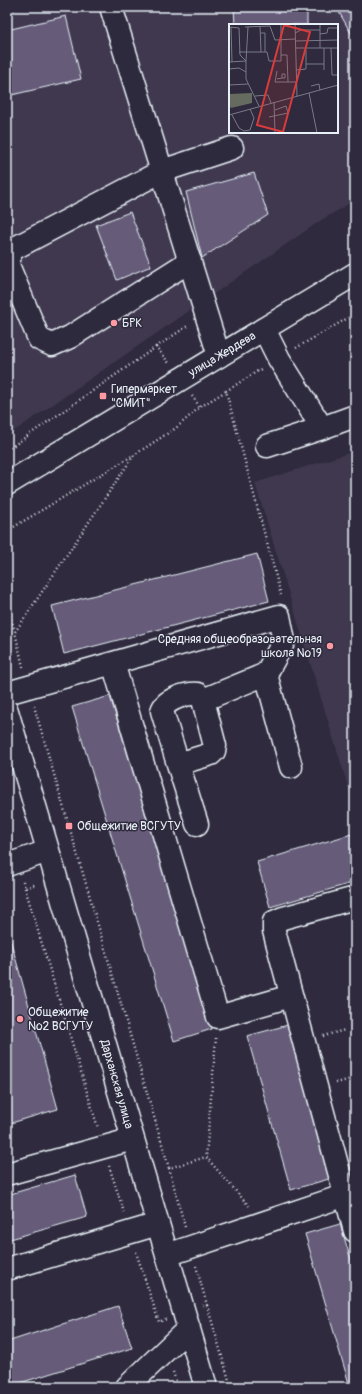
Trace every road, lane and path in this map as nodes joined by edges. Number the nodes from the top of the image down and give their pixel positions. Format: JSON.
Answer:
{"nodes":[{"id":1,"x":111,"y":7,"type":"edge"},
{"id":2,"x":232,"y":148,"type":"dead end"},
{"id":3,"x":162,"y":170,"type":"junction"},
{"id":4,"x":190,"y":261,"type":"junction"},
{"id":5,"x":355,"y":274,"type":"edge"},
{"id":6,"x":206,"y":313,"type":"junction"},
{"id":7,"x":264,"y":329,"type":"junction"},
{"id":8,"x":156,"y":347,"type":"junction"},
{"id":9,"x":219,"y":356,"type":"junction"},
{"id":10,"x":182,"y":379,"type":"junction"},
{"id":11,"x":200,"y":408,"type":"junction"},
{"id":12,"x":355,"y":416,"type":"edge"},
{"id":13,"x":322,"y":428,"type":"junction"},
{"id":14,"x":267,"y":446,"type":"dead end"},
{"id":15,"x":7,"y":450,"type":"edge"},
{"id":16,"x":134,"y":455,"type":"junction"},
{"id":17,"x":7,"y":484,"type":"edge"},
{"id":18,"x":7,"y":531,"type":"edge"},
{"id":19,"x":7,"y":608,"type":"edge"},
{"id":20,"x":279,"y":616,"type":"junction"},
{"id":21,"x":15,"y":632,"type":"junction"},
{"id":22,"x":113,"y":663,"type":"junction"},
{"id":23,"x":266,"y":674,"type":"junction"},
{"id":24,"x":28,"y":687,"type":"junction"},
{"id":25,"x":7,"y":693,"type":"edge"},
{"id":26,"x":203,"y":700,"type":"junction"},
{"id":27,"x":7,"y":711,"type":"edge"},
{"id":28,"x":178,"y":764,"type":"junction"},
{"id":29,"x":291,"y":767,"type":"dead end"},
{"id":30,"x":197,"y":824,"type":"dead end"},
{"id":31,"x":48,"y":851,"type":"junction"},
{"id":32,"x":7,"y":865,"type":"edge"},
{"id":33,"x":355,"y":898,"type":"edge"},
{"id":34,"x":291,"y":996,"type":"junction"},
{"id":35,"x":218,"y":1018,"type":"junction"},
{"id":36,"x":133,"y":1139,"type":"junction"},
{"id":37,"x":206,"y":1156,"type":"junction"},
{"id":38,"x":169,"y":1168,"type":"junction"},
{"id":39,"x":7,"y":1174,"type":"edge"},
{"id":40,"x":350,"y":1194,"type":"edge"},
{"id":41,"x":264,"y":1222,"type":"junction"},
{"id":42,"x":158,"y":1224,"type":"junction"},
{"id":43,"x":355,"y":1230,"type":"edge"},
{"id":44,"x":191,"y":1247,"type":"junction"},
{"id":45,"x":168,"y":1255,"type":"junction"},
{"id":46,"x":7,"y":1269,"type":"edge"},
{"id":47,"x":207,"y":1305,"type":"dead end"},
{"id":48,"x":189,"y":1328,"type":"junction"},
{"id":49,"x":127,"y":1387,"type":"edge"},
{"id":50,"x":206,"y":1387,"type":"edge"},
{"id":51,"x":231,"y":1387,"type":"edge"}],
"edges":[{"from":1,"to":3,"type":"street"},
{"from":2,"to":3,"type":"street"},
{"from":3,"to":4,"type":"street"},
{"from":3,"to":4,"type":"street"},
{"from":4,"to":6,"type":"street"},
{"from":5,"to":7,"type":"street","name":"улица Жердева"},
{"from":6,"to":8,"type":"path"},
{"from":6,"to":9,"type":"street"},
{"from":7,"to":9,"type":"street","name":"улица Жердева"},
{"from":7,"to":13,"type":"street"},
{"from":8,"to":10,"type":"path"},
{"from":8,"to":15,"type":"path"},
{"from":9,"to":10,"type":"street","name":"улица Жердева"},
{"from":10,"to":11,"type":"path"},
{"from":10,"to":17,"type":"street","name":"улица Жердева"},
{"from":11,"to":16,"type":"path"},
{"from":11,"to":20,"type":"path"},
{"from":12,"to":13,"type":"street"},
{"from":13,"to":14,"type":"street"},
{"from":16,"to":18,"type":"path"},
{"from":16,"to":21,"type":"path"},
{"from":19,"to":21,"type":"path"},
{"from":20,"to":22,"type":"street"},
{"from":20,"to":23,"type":"street"},
{"from":21,"to":24,"type":"path"},
{"from":22,"to":24,"type":"street"},
{"from":22,"to":35,"type":"street"},
{"from":23,"to":26,"type":"street"},
{"from":23,"to":29,"type":"street"},
{"from":24,"to":25,"type":"street"},
{"from":24,"to":38,"type":"path"},
{"from":26,"to":28,"type":"street"},
{"from":26,"to":28,"type":"street"},
{"from":27,"to":31,"type":"street","name":"Дарханская улица"},
{"from":28,"to":30,"type":"street"},
{"from":31,"to":32,"type":"street"},
{"from":31,"to":36,"type":"street","name":"Дарханская улица"},
{"from":33,"to":34,"type":"street"},
{"from":34,"to":35,"type":"street"},
{"from":34,"to":40,"type":"street"},
{"from":35,"to":37,"type":"path"},
{"from":36,"to":39,"type":"street"},
{"from":36,"to":42,"type":"street","name":"Дарханская улица"},
{"from":37,"to":38,"type":"path"},
{"from":37,"to":41,"type":"path"},
{"from":38,"to":44,"type":"path"},
{"from":40,"to":41,"type":"street"},
{"from":40,"to":43,"type":"street"},
{"from":41,"to":44,"type":"street"},
{"from":42,"to":45,"type":"street","name":"Дарханская улица"},
{"from":42,"to":46,"type":"street"},
{"from":44,"to":45,"type":"street"},
{"from":45,"to":48,"type":"street","name":"Дарханская улица"},
{"from":47,"to":51,"type":"path"},
{"from":48,"to":49,"type":"street"},
{"from":48,"to":50,"type":"street","name":"Дарханская улица"}]}
